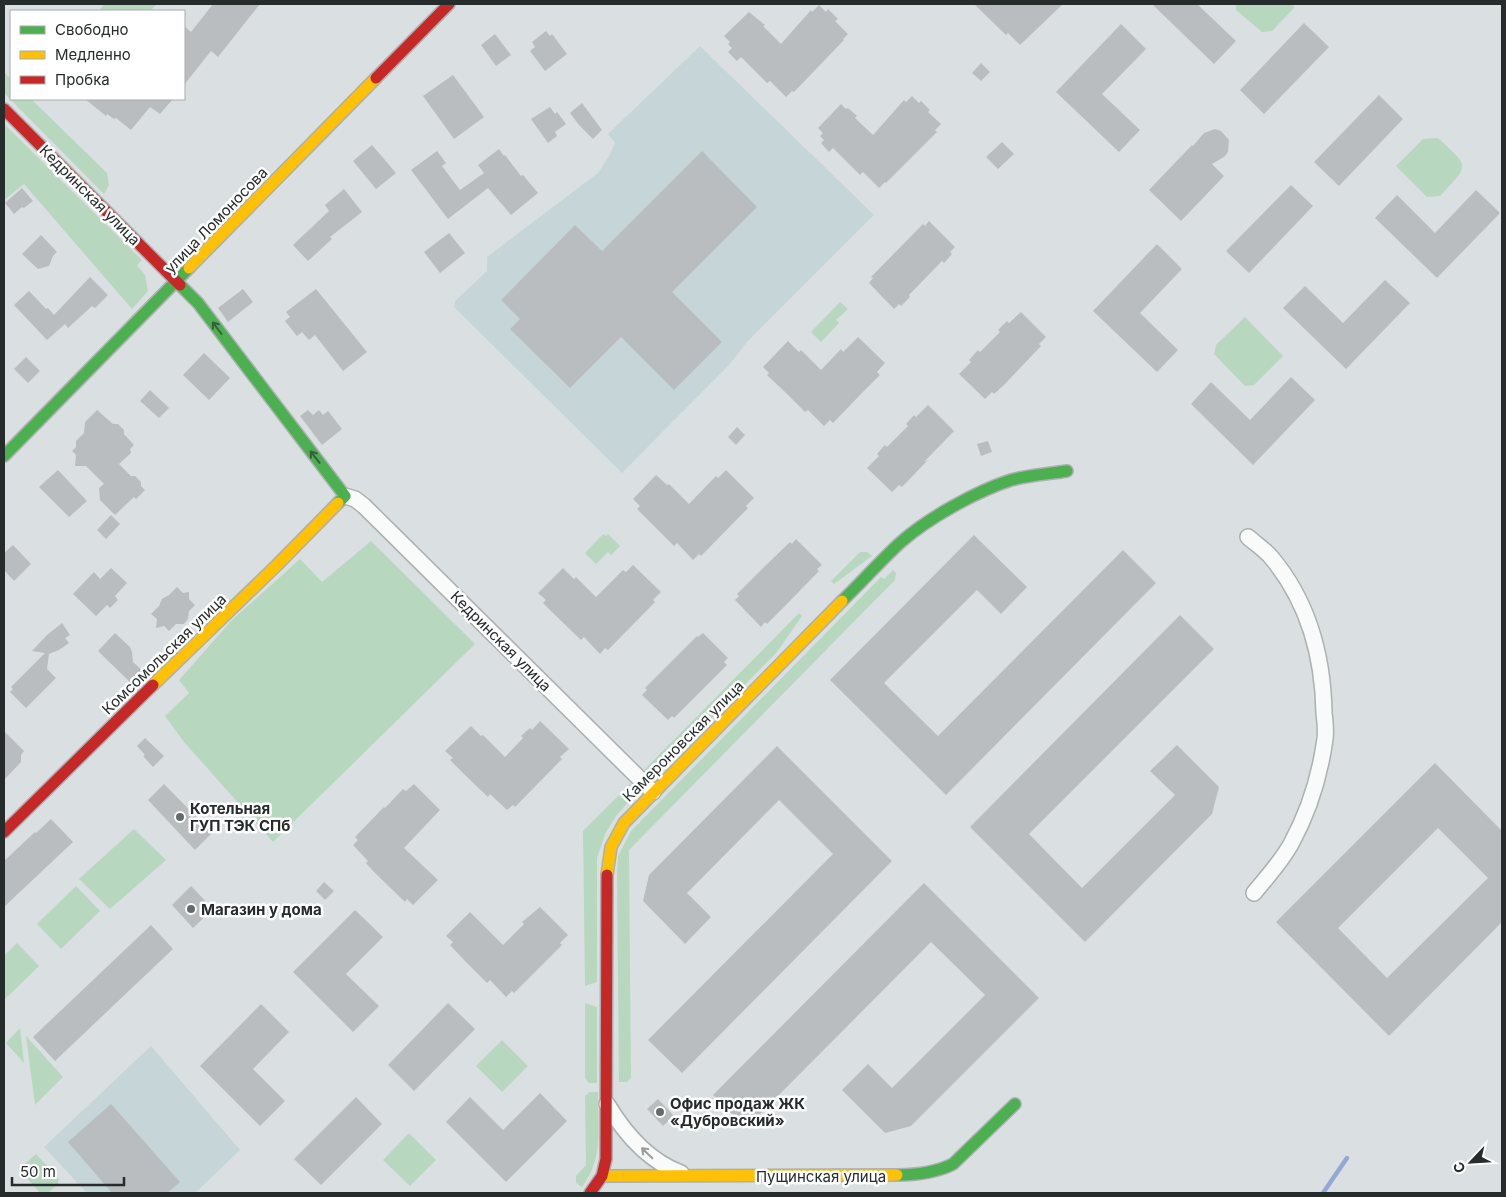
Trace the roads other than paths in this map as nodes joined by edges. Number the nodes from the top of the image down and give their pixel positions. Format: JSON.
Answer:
{"nodes":[{"id":1,"x":449,"y":4,"type":"edge"},
{"id":2,"x":4,"y":108,"type":"edge"},
{"id":3,"x":177,"y":282,"type":"junction"},
{"id":4,"x":4,"y":456,"type":"edge"},
{"id":5,"x":1067,"y":471,"type":"dead end"},
{"id":6,"x":345,"y":496,"type":"junction"},
{"id":7,"x":1248,"y":537,"type":"dead end"},
{"id":8,"x":653,"y":792,"type":"junction"},
{"id":9,"x":4,"y":832,"type":"edge"},
{"id":10,"x":1254,"y":892,"type":"dead end"},
{"id":11,"x":608,"y":1104,"type":"junction"},
{"id":12,"x":1015,"y":1104,"type":"dead end"},
{"id":13,"x":602,"y":1176,"type":"junction"},
{"id":14,"x":690,"y":1176,"type":"junction"},
{"id":15,"x":590,"y":1193,"type":"edge"}],
"edges":[{"from":1,"to":3,"type":"street","name":"улица Ломоносова"},
{"from":2,"to":3,"type":"street","name":"Кедринская улица"},
{"from":3,"to":4,"type":"street","name":"улица Ломоносова"},
{"from":6,"to":3,"type":"street","name":"Кедринская улица","one_way":true},
{"from":5,"to":8,"type":"street","name":"Камероновская улица"},
{"from":6,"to":8,"type":"street","name":"Кедринская улица"},
{"from":6,"to":9,"type":"street","name":"Комсомольская улица"},
{"from":7,"to":10,"type":"street"},
{"from":8,"to":11,"type":"street","name":"Камероновская улица"},
{"from":11,"to":13,"type":"street","name":"Камероновская улица"},
{"from":14,"to":11,"type":"street","one_way":true},
{"from":12,"to":14,"type":"street","name":"Пущинская улица"},
{"from":13,"to":14,"type":"street","name":"Пущинская улица"},
{"from":13,"to":15,"type":"street","name":"Камероновская улица"}]}
